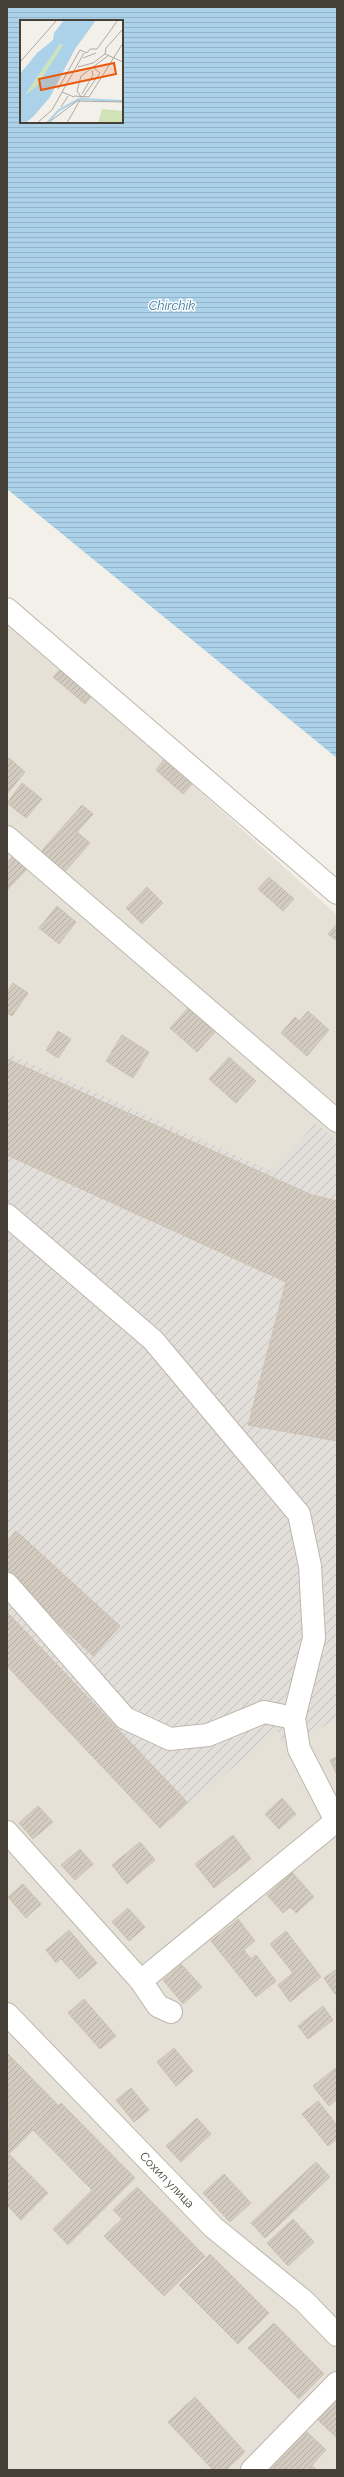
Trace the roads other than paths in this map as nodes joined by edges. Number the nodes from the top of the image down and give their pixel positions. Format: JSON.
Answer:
{"nodes":[{"id":1,"x":7,"y":609,"type":"edge"},
{"id":2,"x":7,"y":837,"type":"edge"},
{"id":3,"x":337,"y":893,"type":"edge"},
{"id":4,"x":337,"y":1121,"type":"edge"},
{"id":5,"x":7,"y":1215,"type":"edge"},
{"id":6,"x":7,"y":1584,"type":"edge"},
{"id":7,"x":294,"y":1718,"type":"junction"},
{"id":8,"x":336,"y":1822,"type":"edge"},
{"id":9,"x":7,"y":1832,"type":"edge"},
{"id":10,"x":141,"y":1981,"type":"junction"},
{"id":11,"x":171,"y":2012,"type":"dead end"},
{"id":12,"x":7,"y":2014,"type":"edge"},
{"id":13,"x":337,"y":2335,"type":"edge"},
{"id":14,"x":337,"y":2383,"type":"edge"},
{"id":15,"x":252,"y":2470,"type":"edge"}],
"edges":[{"from":1,"to":3,"type":"street"},
{"from":2,"to":4,"type":"street"},
{"from":5,"to":7,"type":"street"},
{"from":6,"to":7,"type":"street"},
{"from":7,"to":8,"type":"street"},
{"from":8,"to":10,"type":"street"},
{"from":9,"to":10,"type":"street"},
{"from":10,"to":11,"type":"street"},
{"from":12,"to":13,"type":"street","name":"Сохил улица"},
{"from":14,"to":15,"type":"street"}]}
